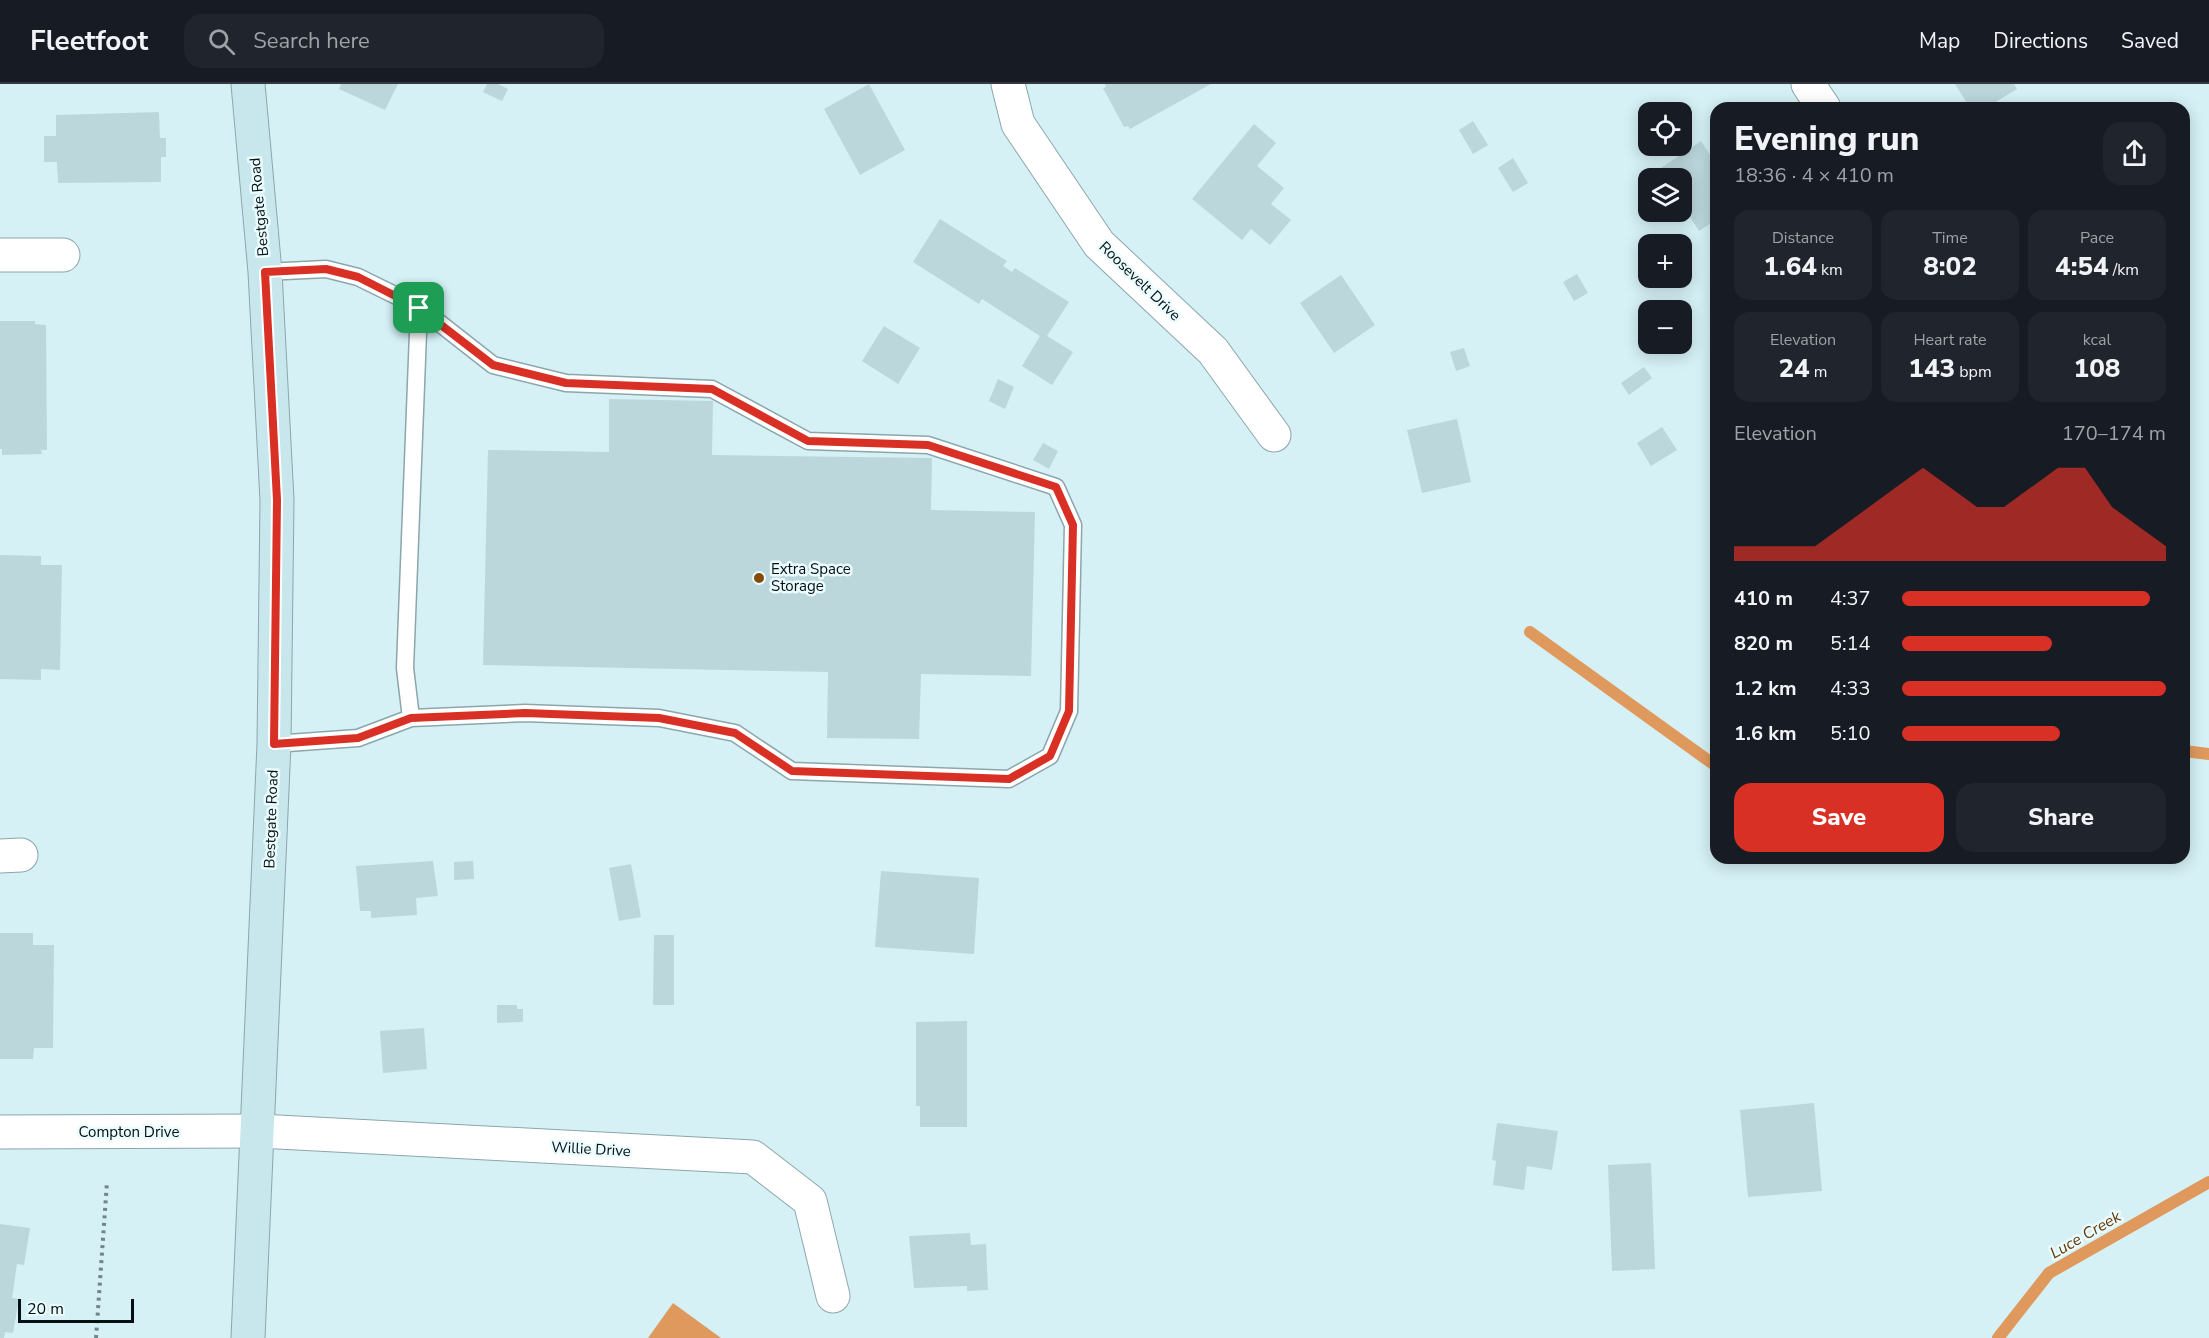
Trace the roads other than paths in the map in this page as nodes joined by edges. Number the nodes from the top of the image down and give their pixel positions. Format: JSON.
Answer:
{"nodes":[{"id":1,"x":248,"y":84,"type":"edge"},
{"id":2,"x":1008,"y":84,"type":"edge"},
{"id":3,"x":1808,"y":84,"type":"edge"},
{"id":4,"x":1820,"y":102,"type":"edge"},
{"id":5,"x":0,"y":255,"type":"edge"},
{"id":6,"x":63,"y":255,"type":"dead end"},
{"id":7,"x":265,"y":272,"type":"junction"},
{"id":8,"x":419,"y":308,"type":"junction"},
{"id":9,"x":1274,"y":435,"type":"dead end"},
{"id":10,"x":411,"y":718,"type":"junction"},
{"id":11,"x":274,"y":744,"type":"junction"},
{"id":12,"x":259,"y":1131,"type":"junction"},
{"id":13,"x":0,"y":1132,"type":"edge"},
{"id":14,"x":833,"y":1296,"type":"dead end"},
{"id":15,"x":249,"y":1338,"type":"edge"}],
"edges":[{"from":1,"to":7,"type":"main road","name":"Bestgate Road"},
{"from":2,"to":9,"type":"street","name":"Roosevelt Drive"},
{"from":3,"to":4,"type":"street"},
{"from":5,"to":6,"type":"street"},
{"from":7,"to":8,"type":"lane"},
{"from":7,"to":11,"type":"main road","name":"Bestgate Road"},
{"from":8,"to":10,"type":"lane"},
{"from":8,"to":10,"type":"lane"},
{"from":10,"to":11,"type":"lane"},
{"from":11,"to":12,"type":"main road","name":"Bestgate Road"},
{"from":12,"to":13,"type":"street","name":"Compton Drive"},
{"from":12,"to":14,"type":"street","name":"Willie Drive"},
{"from":12,"to":15,"type":"main road","name":"Bestgate Road"}]}
